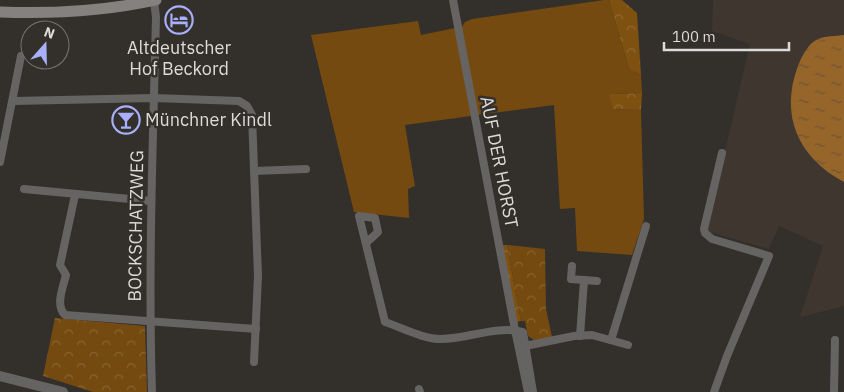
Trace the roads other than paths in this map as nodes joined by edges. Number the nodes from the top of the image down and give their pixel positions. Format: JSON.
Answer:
{"nodes":[{"id":1,"x":155,"y":0,"type":"edge"},
{"id":2,"x":453,"y":0,"type":"edge"},
{"id":3,"x":0,"y":12,"type":"edge"},
{"id":4,"x":20,"y":62,"type":"edge"},
{"id":5,"x":154,"y":98,"type":"junction"},
{"id":6,"x":13,"y":101,"type":"junction"},
{"id":7,"x":722,"y":153,"type":"dead end"},
{"id":8,"x":0,"y":162,"type":"edge"},
{"id":9,"x":306,"y":169,"type":"dead end"},
{"id":10,"x":254,"y":171,"type":"junction"},
{"id":11,"x":24,"y":189,"type":"dead end"},
{"id":12,"x":75,"y":195,"type":"junction"},
{"id":13,"x":151,"y":201,"type":"junction"},
{"id":14,"x":646,"y":226,"type":"dead end"},
{"id":15,"x":366,"y":243,"type":"dead end"},
{"id":16,"x":572,"y":266,"type":"dead end"},
{"id":17,"x":584,"y":280,"type":"junction"},
{"id":18,"x":598,"y":281,"type":"dead end"},
{"id":19,"x":150,"y":322,"type":"junction"},
{"id":20,"x":256,"y":329,"type":"junction"},
{"id":21,"x":514,"y":330,"type":"junction"},
{"id":22,"x":580,"y":336,"type":"junction"},
{"id":23,"x":611,"y":340,"type":"junction"},
{"id":24,"x":835,"y":340,"type":"dead end"},
{"id":25,"x":628,"y":345,"type":"dead end"},
{"id":26,"x":525,"y":346,"type":"junction"},
{"id":27,"x":254,"y":362,"type":"dead end"},
{"id":28,"x":0,"y":376,"type":"edge"},
{"id":29,"x":63,"y":392,"type":"edge"},
{"id":30,"x":152,"y":392,"type":"edge"},
{"id":31,"x":528,"y":392,"type":"edge"},
{"id":32,"x":533,"y":392,"type":"edge"},
{"id":33,"x":714,"y":392,"type":"edge"},
{"id":34,"x":834,"y":392,"type":"edge"}],
"edges":[{"from":1,"to":3,"type":"main road"},
{"from":1,"to":5,"type":"street","name":"BOCKSCHATZWEG"},
{"from":2,"to":21,"type":"street","name":"AUF DER HORST"},
{"from":4,"to":6,"type":"street"},
{"from":5,"to":6,"type":"street"},
{"from":5,"to":10,"type":"street"},
{"from":5,"to":13,"type":"street","name":"BOCKSCHATZWEG"},
{"from":6,"to":8,"type":"street"},
{"from":7,"to":33,"type":"street"},
{"from":9,"to":10,"type":"street"},
{"from":10,"to":20,"type":"street"},
{"from":11,"to":12,"type":"street"},
{"from":12,"to":13,"type":"street"},
{"from":12,"to":19,"type":"street"},
{"from":13,"to":19,"type":"street","name":"BOCKSCHATZWEG"},
{"from":14,"to":23,"type":"street"},
{"from":15,"to":21,"type":"street"},
{"from":16,"to":17,"type":"street"},
{"from":17,"to":18,"type":"street"},
{"from":17,"to":22,"type":"street"},
{"from":19,"to":20,"type":"street"},
{"from":19,"to":30,"type":"street","name":"BOCKSCHATZWEG"},
{"from":20,"to":27,"type":"street"},
{"from":21,"to":26,"type":"street","name":"AUF DER HORST"},
{"from":21,"to":31,"type":"street","name":"AUF DER HORST"},
{"from":22,"to":23,"type":"street"},
{"from":22,"to":26,"type":"street"},
{"from":23,"to":25,"type":"street"},
{"from":24,"to":34,"type":"street"},
{"from":26,"to":32,"type":"street","name":"AUF DER HORST"},
{"from":28,"to":29,"type":"street"}]}
